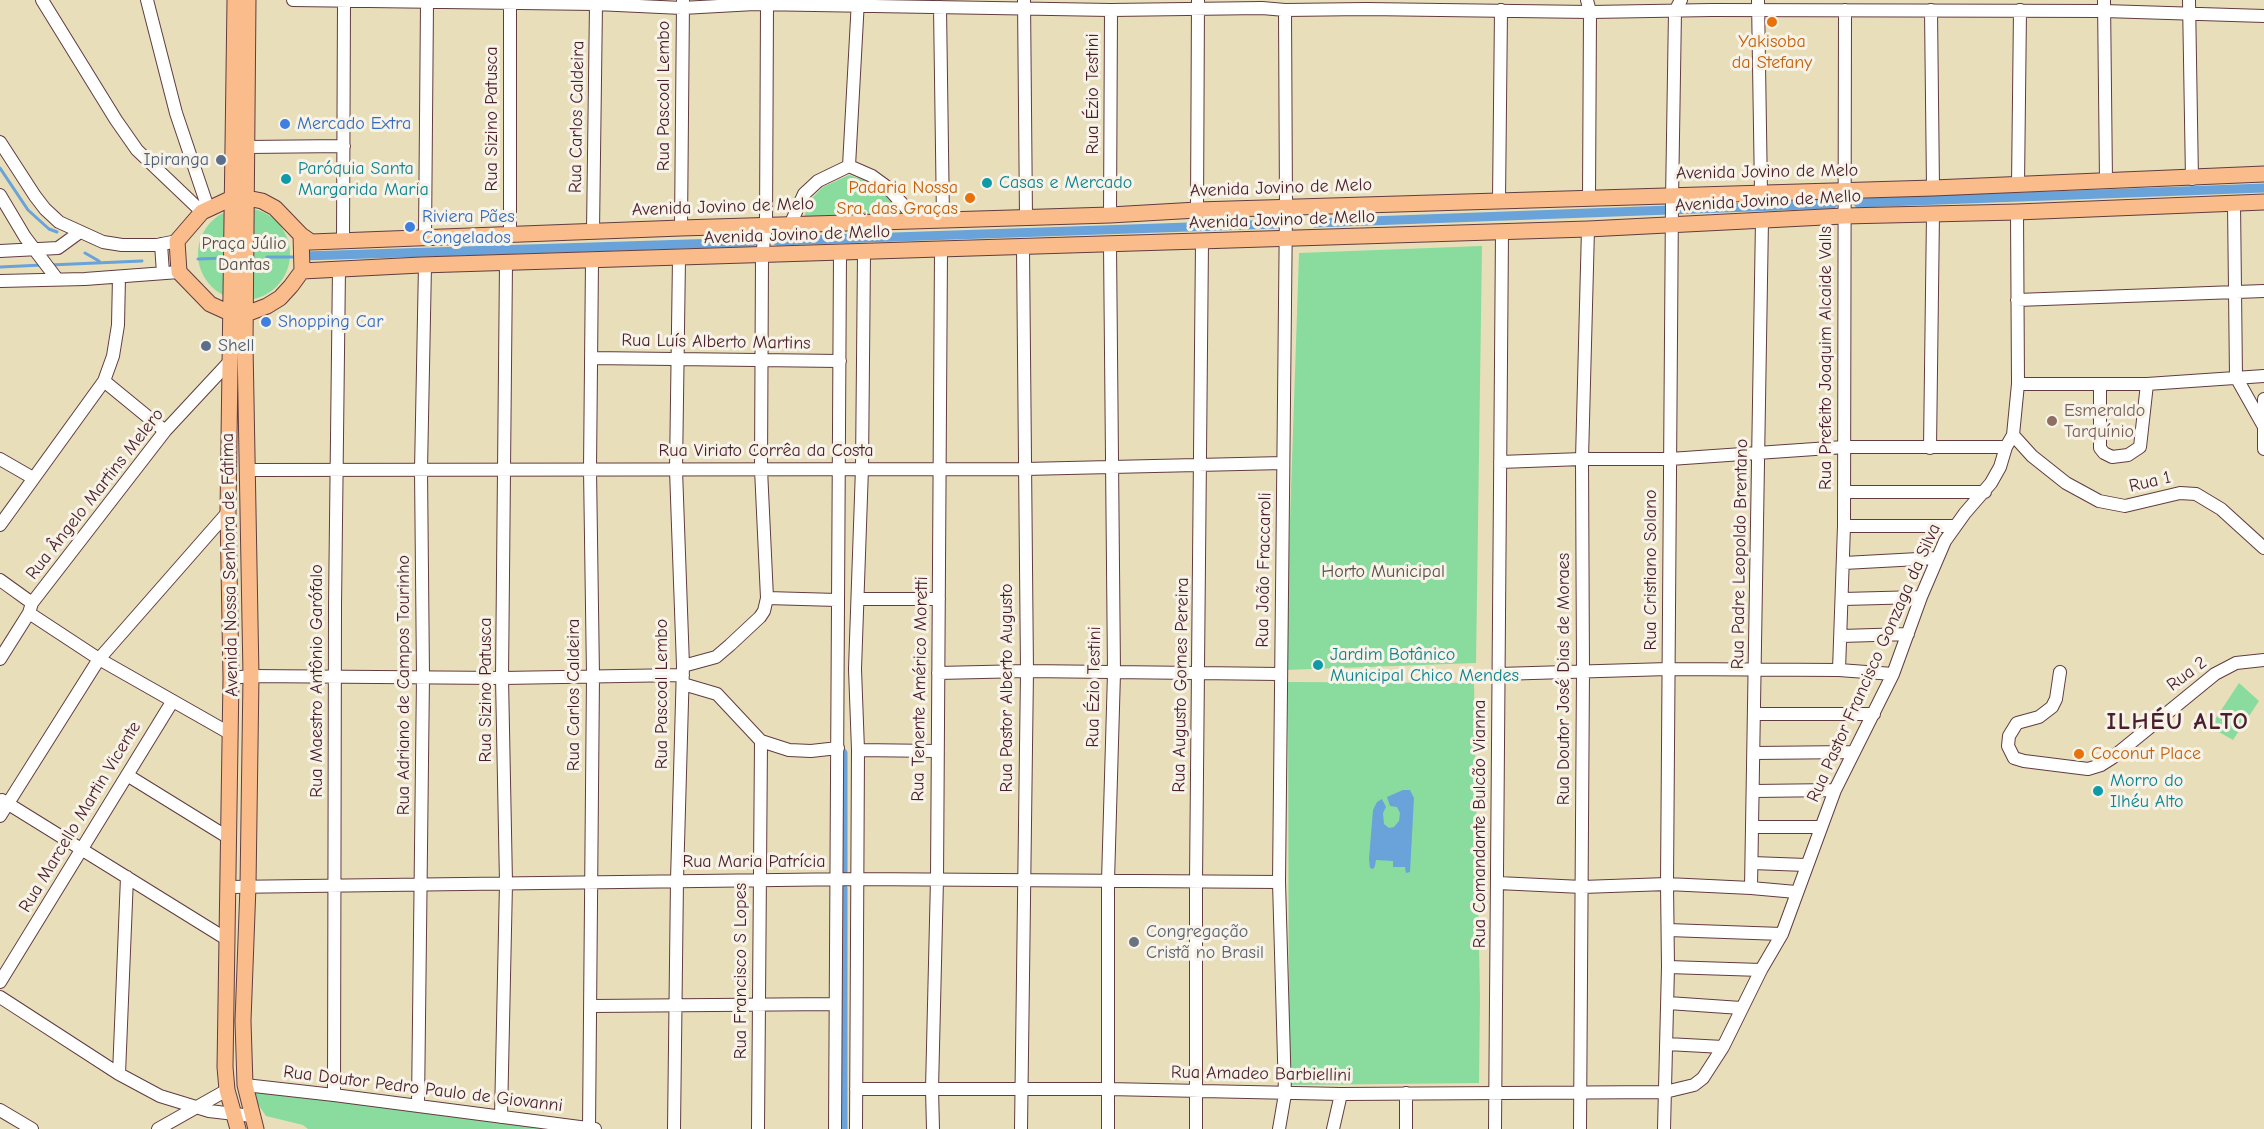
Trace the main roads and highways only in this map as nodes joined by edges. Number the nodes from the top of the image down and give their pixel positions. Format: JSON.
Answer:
{"nodes":[{"id":1,"x":235,"y":0,"type":"edge"},
{"id":2,"x":248,"y":0,"type":"edge"},
{"id":3,"x":2264,"y":174,"type":"edge"},
{"id":4,"x":240,"y":198,"type":"junction"},
{"id":5,"x":2264,"y":202,"type":"edge"},
{"id":6,"x":301,"y":241,"type":"junction"},
{"id":7,"x":301,"y":267,"type":"junction"},
{"id":8,"x":239,"y":314,"type":"junction"},
{"id":9,"x":254,"y":1123,"type":"edge"},
{"id":10,"x":238,"y":1129,"type":"edge"}],
"edges":[{"from":1,"to":4,"type":"main road","name":"Avenida Nossa Senhora de Fátima"},
{"from":2,"to":4,"type":"main road","name":"Avenida Nossa Senhora de Fátima"},
{"from":3,"to":6,"type":"main road","name":"Avenida Jovino de Melo"},
{"from":4,"to":6,"type":"main road"},
{"from":4,"to":8,"type":"main road","name":"Avenida Nossa Senhora de Fátima"},
{"from":4,"to":8,"type":"main road"},
{"from":5,"to":7,"type":"main road","name":"Avenida Jovino de Mello"},
{"from":6,"to":7,"type":"main road"},
{"from":7,"to":8,"type":"main road"},
{"from":8,"to":9,"type":"main road","name":"Avenida Nossa Senhora de Fátima"},
{"from":8,"to":10,"type":"main road","name":"Avenida Nossa Senhora de Fátima"}]}
